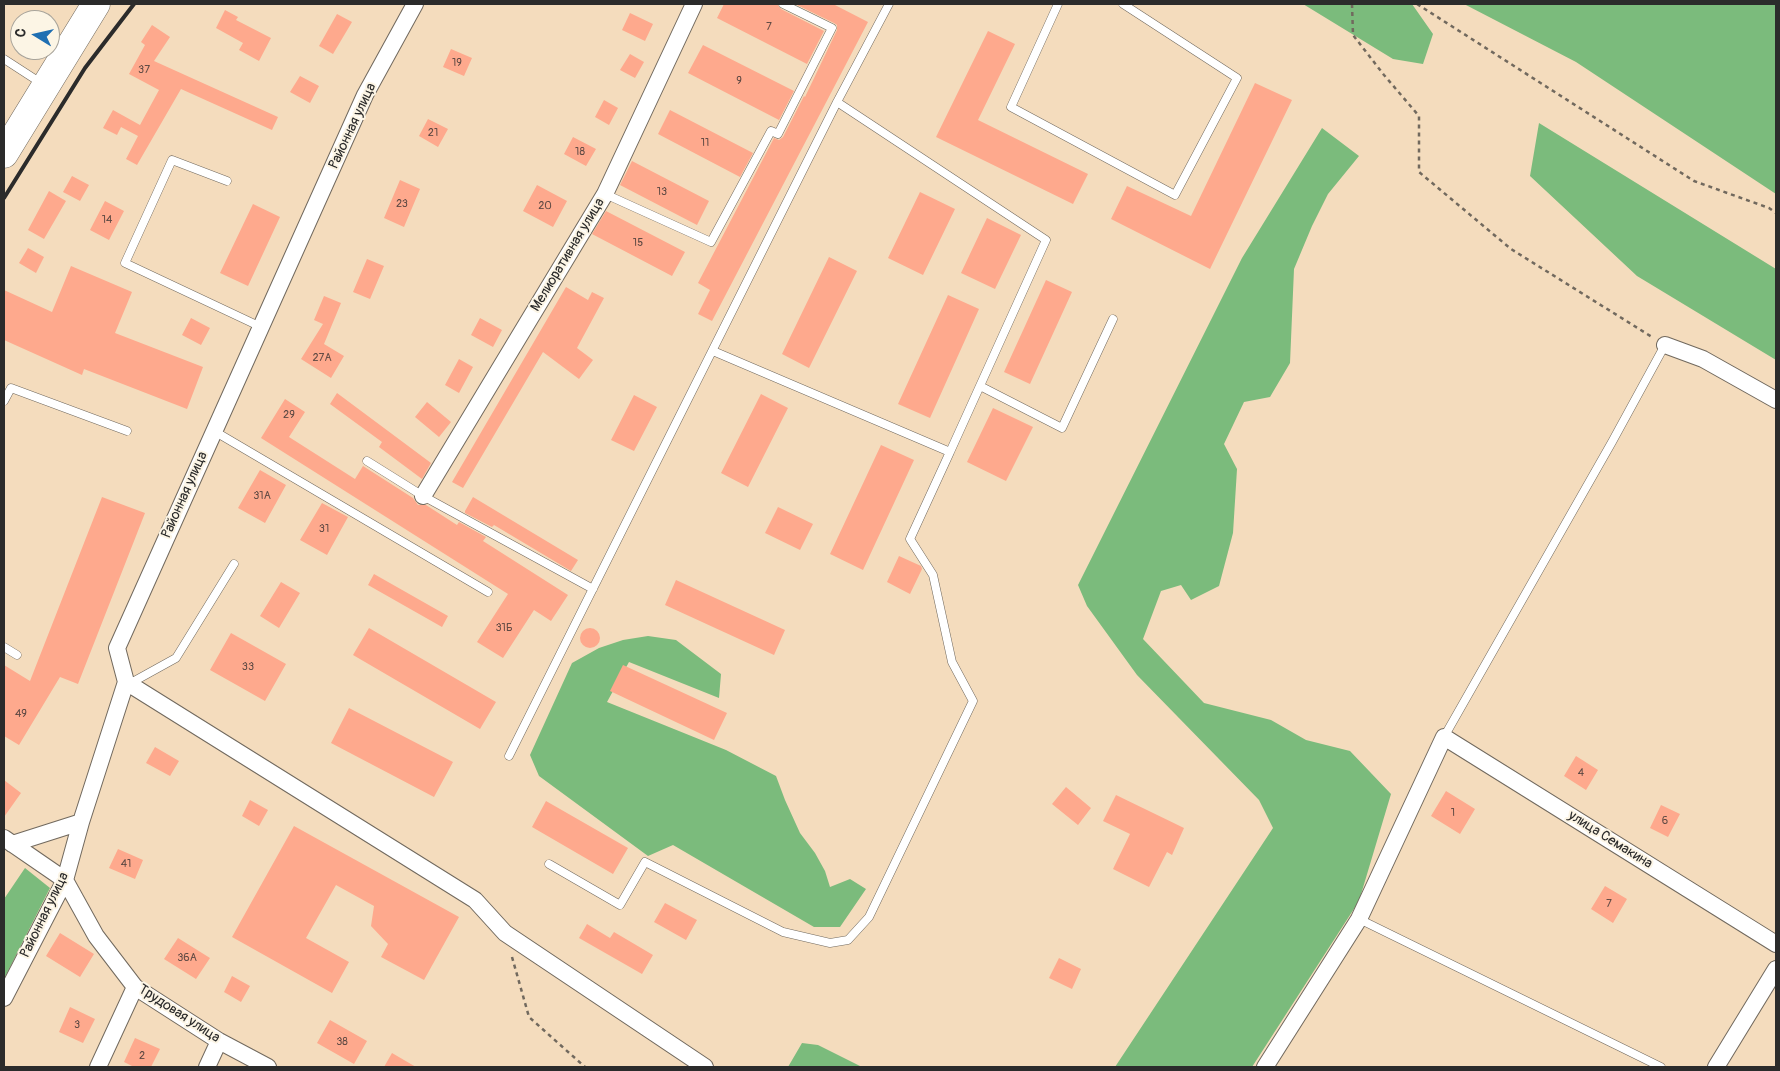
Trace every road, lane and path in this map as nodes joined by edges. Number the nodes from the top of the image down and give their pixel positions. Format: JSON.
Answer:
{"nodes":[{"id":1,"x":96,"y":4,"type":"edge"},
{"id":2,"x":415,"y":4,"type":"edge"},
{"id":3,"x":694,"y":4,"type":"edge"},
{"id":4,"x":784,"y":4,"type":"edge"},
{"id":5,"x":889,"y":4,"type":"edge"},
{"id":6,"x":1058,"y":4,"type":"edge"},
{"id":7,"x":1123,"y":4,"type":"edge"},
{"id":8,"x":1352,"y":4,"type":"edge"},
{"id":9,"x":1417,"y":4,"type":"edge"},
{"id":10,"x":4,"y":59,"type":"edge"},
{"id":11,"x":45,"y":85,"type":"junction"},
{"id":12,"x":837,"y":102,"type":"junction"},
{"id":13,"x":4,"y":154,"type":"edge"},
{"id":14,"x":227,"y":181,"type":"dead end"},
{"id":15,"x":605,"y":194,"type":"junction"},
{"id":16,"x":1776,"y":213,"type":"edge"},
{"id":17,"x":1113,"y":319,"type":"dead end"},
{"id":18,"x":261,"y":327,"type":"junction"},
{"id":19,"x":1666,"y":345,"type":"junction"},
{"id":20,"x":713,"y":351,"type":"junction"},
{"id":21,"x":980,"y":386,"type":"junction"},
{"id":22,"x":4,"y":400,"type":"edge"},
{"id":23,"x":1776,"y":400,"type":"edge"},
{"id":24,"x":127,"y":431,"type":"dead end"},
{"id":25,"x":214,"y":431,"type":"junction"},
{"id":26,"x":950,"y":452,"type":"junction"},
{"id":27,"x":367,"y":461,"type":"dead end"},
{"id":28,"x":423,"y":496,"type":"junction"},
{"id":29,"x":234,"y":564,"type":"dead end"},
{"id":30,"x":593,"y":589,"type":"junction"},
{"id":31,"x":488,"y":592,"type":"dead end"},
{"id":32,"x":4,"y":647,"type":"edge"},
{"id":33,"x":17,"y":655,"type":"dead end"},
{"id":34,"x":128,"y":682,"type":"junction"},
{"id":35,"x":1444,"y":737,"type":"junction"},
{"id":36,"x":509,"y":756,"type":"dead end"},
{"id":37,"x":81,"y":822,"type":"junction"},
{"id":38,"x":8,"y":841,"type":"edge"},
{"id":39,"x":549,"y":864,"type":"dead end"},
{"id":40,"x":64,"y":880,"type":"junction"},
{"id":41,"x":1360,"y":919,"type":"junction"},
{"id":42,"x":505,"y":934,"type":"junction"},
{"id":43,"x":1776,"y":944,"type":"edge"},
{"id":44,"x":1776,"y":969,"type":"edge"},
{"id":45,"x":135,"y":988,"type":"junction"},
{"id":46,"x":4,"y":998,"type":"edge"},
{"id":47,"x":219,"y":1041,"type":"junction"},
{"id":48,"x":98,"y":1067,"type":"edge"},
{"id":49,"x":207,"y":1067,"type":"edge"},
{"id":50,"x":268,"y":1067,"type":"edge"},
{"id":51,"x":585,"y":1067,"type":"edge"},
{"id":52,"x":705,"y":1067,"type":"edge"},
{"id":53,"x":1265,"y":1067,"type":"edge"},
{"id":54,"x":1662,"y":1067,"type":"edge"},
{"id":55,"x":1716,"y":1067,"type":"edge"}],
"edges":[{"from":1,"to":11,"type":"highway"},
{"from":2,"to":18,"type":"street","name":"Районная улица"},
{"from":3,"to":15,"type":"street","name":"Мелиоративная улица"},
{"from":4,"to":15,"type":"lane"},
{"from":5,"to":12,"type":"lane"},
{"from":6,"to":7,"type":"lane"},
{"from":8,"to":19,"type":"path"},
{"from":9,"to":16,"type":"path"},
{"from":10,"to":11,"type":"lane"},
{"from":11,"to":13,"type":"highway"},
{"from":12,"to":20,"type":"lane"},
{"from":12,"to":21,"type":"lane"},
{"from":14,"to":18,"type":"lane"},
{"from":15,"to":28,"type":"street","name":"Мелиоративная улица"},
{"from":17,"to":21,"type":"lane"},
{"from":18,"to":25,"type":"street","name":"Районная улица"},
{"from":19,"to":23,"type":"street"},
{"from":19,"to":35,"type":"lane"},
{"from":20,"to":26,"type":"lane"},
{"from":20,"to":30,"type":"lane"},
{"from":21,"to":26,"type":"lane"},
{"from":22,"to":24,"type":"lane"},
{"from":25,"to":31,"type":"lane"},
{"from":25,"to":34,"type":"street","name":"Районная улица"},
{"from":26,"to":39,"type":"lane"},
{"from":27,"to":28,"type":"lane"},
{"from":28,"to":30,"type":"lane"},
{"from":29,"to":34,"type":"lane"},
{"from":30,"to":36,"type":"lane"},
{"from":32,"to":33,"type":"lane"},
{"from":34,"to":37,"type":"street","name":"Районная улица"},
{"from":34,"to":42,"type":"street"},
{"from":35,"to":41,"type":"street"},
{"from":35,"to":43,"type":"street","name":"улица Семакина"},
{"from":37,"to":38,"type":"street"},
{"from":37,"to":40,"type":"street","name":"Районная улица"},
{"from":38,"to":40,"type":"street","name":"Трудовая улица"},
{"from":40,"to":45,"type":"street","name":"Трудовая улица"},
{"from":40,"to":46,"type":"street","name":"Районная улица"},
{"from":41,"to":53,"type":"street"},
{"from":41,"to":54,"type":"lane"},
{"from":42,"to":51,"type":"path"},
{"from":42,"to":52,"type":"street"},
{"from":44,"to":55,"type":"street"},
{"from":45,"to":47,"type":"street","name":"Трудовая улица"},
{"from":45,"to":48,"type":"street"},
{"from":47,"to":49,"type":"street"},
{"from":47,"to":50,"type":"street","name":"Трудовая улица"}]}
